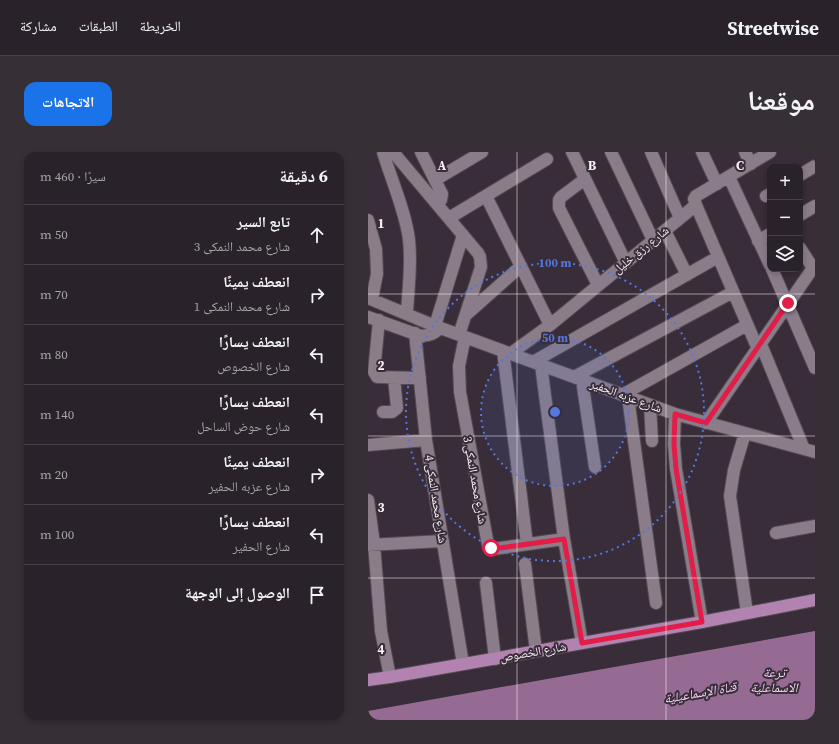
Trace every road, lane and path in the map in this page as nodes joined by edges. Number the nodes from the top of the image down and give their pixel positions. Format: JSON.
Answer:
{"nodes":[{"id":1,"x":383,"y":152,"type":"edge"},
{"id":2,"x":393,"y":152,"type":"edge"},
{"id":3,"x":420,"y":152,"type":"edge"},
{"id":4,"x":482,"y":152,"type":"edge"},
{"id":5,"x":572,"y":152,"type":"edge"},
{"id":6,"x":611,"y":152,"type":"edge"},
{"id":7,"x":651,"y":152,"type":"edge"},
{"id":8,"x":702,"y":152,"type":"edge"},
{"id":9,"x":745,"y":152,"type":"edge"},
{"id":10,"x":770,"y":152,"type":"edge"},
{"id":11,"x":547,"y":159,"type":"dead end"},
{"id":12,"x":750,"y":164,"type":"junction"},
{"id":13,"x":815,"y":166,"type":"edge"},
{"id":14,"x":803,"y":173,"type":"edge"},
{"id":15,"x":729,"y":177,"type":"junction"},
{"id":16,"x":585,"y":179,"type":"junction"},
{"id":17,"x":435,"y":180,"type":"junction"},
{"id":18,"x":717,"y":184,"type":"junction"},
{"id":19,"x":486,"y":196,"type":"junction"},
{"id":20,"x":437,"y":204,"type":"junction"},
{"id":21,"x":696,"y":205,"type":"junction"},
{"id":22,"x":815,"y":206,"type":"edge"},
{"id":23,"x":803,"y":214,"type":"edge"},
{"id":24,"x":449,"y":218,"type":"junction"},
{"id":25,"x":680,"y":218,"type":"junction"},
{"id":26,"x":368,"y":220,"type":"edge"},
{"id":27,"x":665,"y":231,"type":"junction"},
{"id":28,"x":463,"y":235,"type":"junction"},
{"id":29,"x":767,"y":236,"type":"edge"},
{"id":30,"x":653,"y":240,"type":"junction"},
{"id":31,"x":758,"y":240,"type":"junction"},
{"id":32,"x":803,"y":252,"type":"edge"},
{"id":33,"x":718,"y":257,"type":"junction"},
{"id":34,"x":767,"y":259,"type":"edge"},
{"id":35,"x":626,"y":263,"type":"junction"},
{"id":36,"x":521,"y":266,"type":"junction"},
{"id":37,"x":814,"y":267,"type":"edge"},
{"id":38,"x":773,"y":272,"type":"edge"},
{"id":39,"x":687,"y":275,"type":"junction"},
{"id":40,"x":598,"y":285,"type":"junction"},
{"id":41,"x":733,"y":292,"type":"junction"},
{"id":42,"x":370,"y":299,"type":"edge"},
{"id":43,"x":788,"y":303,"type":"junction"},
{"id":44,"x":407,"y":314,"type":"junction"},
{"id":45,"x":466,"y":315,"type":"junction"},
{"id":46,"x":374,"y":319,"type":"edge"},
{"id":47,"x":550,"y":325,"type":"junction"},
{"id":48,"x":747,"y":325,"type":"junction"},
{"id":49,"x":438,"y":327,"type":"junction"},
{"id":50,"x":415,"y":333,"type":"junction"},
{"id":51,"x":462,"y":336,"type":"junction"},
{"id":52,"x":759,"y":345,"type":"junction"},
{"id":53,"x":507,"y":352,"type":"junction"},
{"id":54,"x":537,"y":364,"type":"junction"},
{"id":55,"x":815,"y":368,"type":"edge"},
{"id":56,"x":394,"y":378,"type":"junction"},
{"id":57,"x":420,"y":378,"type":"junction"},
{"id":58,"x":578,"y":379,"type":"junction"},
{"id":59,"x":625,"y":396,"type":"junction"},
{"id":60,"x":650,"y":405,"type":"junction"},
{"id":61,"x":383,"y":412,"type":"dead end"},
{"id":62,"x":675,"y":414,"type":"junction"},
{"id":63,"x":706,"y":423,"type":"junction"},
{"id":64,"x":744,"y":433,"type":"junction"},
{"id":65,"x":426,"y":440,"type":"junction"},
{"id":66,"x":652,"y":441,"type":"dead end"},
{"id":67,"x":368,"y":445,"type":"edge"},
{"id":68,"x":810,"y":450,"type":"edge"},
{"id":69,"x":595,"y":467,"type":"dead end"},
{"id":70,"x":368,"y":500,"type":"edge"},
{"id":71,"x":815,"y":526,"type":"edge"},
{"id":72,"x":776,"y":533,"type":"dead end"},
{"id":73,"x":564,"y":539,"type":"junction"},
{"id":74,"x":443,"y":540,"type":"junction"},
{"id":75,"x":527,"y":544,"type":"junction"},
{"id":76,"x":371,"y":545,"type":"edge"},
{"id":77,"x":525,"y":564,"type":"dead end"},
{"id":78,"x":486,"y":583,"type":"dead end"},
{"id":79,"x":815,"y":600,"type":"edge"},
{"id":80,"x":656,"y":603,"type":"dead end"},
{"id":81,"x":747,"y":613,"type":"junction"},
{"id":82,"x":702,"y":622,"type":"junction"},
{"id":83,"x":582,"y":643,"type":"junction"},
{"id":84,"x":536,"y":651,"type":"junction"},
{"id":85,"x":495,"y":658,"type":"junction"},
{"id":86,"x":463,"y":664,"type":"junction"},
{"id":87,"x":390,"y":677,"type":"junction"},
{"id":88,"x":368,"y":680,"type":"edge"}],
"edges":[{"from":1,"to":44,"type":"street"},
{"from":2,"to":20,"type":"street"},
{"from":3,"to":17,"type":"street"},
{"from":4,"to":17,"type":"street"},
{"from":5,"to":16,"type":"street"},
{"from":6,"to":30,"type":"street"},
{"from":7,"to":25,"type":"street"},
{"from":8,"to":18,"type":"street"},
{"from":9,"to":12,"type":"street"},
{"from":10,"to":12,"type":"street","name":"شارع رزق خليل"},
{"from":11,"to":19,"type":"street"},
{"from":12,"to":15,"type":"street","name":"شارع رزق خليل"},
{"from":13,"to":14,"type":"street"},
{"from":15,"to":18,"type":"street","name":"شارع رزق خليل"},
{"from":15,"to":31,"type":"street"},
{"from":16,"to":35,"type":"street"},
{"from":16,"to":40,"type":"street"},
{"from":17,"to":20,"type":"street"},
{"from":18,"to":21,"type":"street","name":"شارع رزق خليل"},
{"from":19,"to":24,"type":"street"},
{"from":19,"to":36,"type":"street"},
{"from":20,"to":24,"type":"street"},
{"from":21,"to":25,"type":"street","name":"شارع رزق خليل"},
{"from":21,"to":33,"type":"street"},
{"from":22,"to":23,"type":"street"},
{"from":24,"to":28,"type":"street"},
{"from":25,"to":27,"type":"street","name":"شارع رزق خليل"},
{"from":26,"to":42,"type":"street"},
{"from":27,"to":30,"type":"street","name":"شارع رزق خليل"},
{"from":27,"to":39,"type":"street"},
{"from":28,"to":45,"type":"street"},
{"from":28,"to":49,"type":"street"},
{"from":29,"to":31,"type":"street"},
{"from":30,"to":35,"type":"street","name":"شارع رزق خليل"},
{"from":31,"to":34,"type":"street"},
{"from":32,"to":37,"type":"street"},
{"from":33,"to":39,"type":"street"},
{"from":33,"to":41,"type":"street"},
{"from":35,"to":40,"type":"street","name":"شارع رزق خليل"},
{"from":36,"to":45,"type":"street"},
{"from":36,"to":47,"type":"street"},
{"from":37,"to":43,"type":"street"},
{"from":38,"to":43,"type":"street"},
{"from":39,"to":54,"type":"street"},
{"from":40,"to":47,"type":"street","name":"شارع رزق خليل"},
{"from":41,"to":48,"type":"street"},
{"from":41,"to":58,"type":"street"},
{"from":42,"to":44,"type":"street","name":"شارع عزبه الحفير"},
{"from":43,"to":52,"type":"street"},
{"from":43,"to":55,"type":"street"},
{"from":44,"to":49,"type":"street","name":"شارع عزبه الحفير"},
{"from":45,"to":51,"type":"street"},
{"from":46,"to":50,"type":"street"},
{"from":46,"to":56,"type":"street"},
{"from":47,"to":53,"type":"street","name":"شارع رزق خليل"},
{"from":48,"to":52,"type":"street"},
{"from":48,"to":59,"type":"street"},
{"from":49,"to":50,"type":"street"},
{"from":49,"to":51,"type":"street","name":"شارع عزبه الحفير"},
{"from":50,"to":57,"type":"street","name":"شارع محمد النمكى 4"},
{"from":51,"to":53,"type":"street","name":"شارع عزبه الحفير"},
{"from":51,"to":75,"type":"street","name":"شارع محمد النمكى 3"},
{"from":52,"to":63,"type":"street"},
{"from":52,"to":68,"type":"street"},
{"from":53,"to":54,"type":"street","name":"شارع عزبه الحفير"},
{"from":53,"to":75,"type":"street"},
{"from":54,"to":58,"type":"street","name":"شارع عزبه الحفير"},
{"from":54,"to":73,"type":"street"},
{"from":56,"to":57,"type":"street"},
{"from":56,"to":61,"type":"street"},
{"from":57,"to":65,"type":"street","name":"شارع محمد النمكى 4"},
{"from":58,"to":59,"type":"street","name":"شارع عزبه الحفير"},
{"from":58,"to":69,"type":"street"},
{"from":59,"to":60,"type":"street","name":"شارع عزبه الحفير"},
{"from":59,"to":80,"type":"street"},
{"from":60,"to":62,"type":"street","name":"شارع عزبه الحفير"},
{"from":60,"to":66,"type":"street"},
{"from":62,"to":63,"type":"street","name":"شارع عزبه الحفير"},
{"from":62,"to":82,"type":"street"},
{"from":63,"to":64,"type":"street","name":"شارع عزبه الحفير"},
{"from":64,"to":68,"type":"street","name":"شارع عزبه الحفير"},
{"from":64,"to":81,"type":"street"},
{"from":65,"to":67,"type":"street"},
{"from":65,"to":74,"type":"street","name":"شارع محمد النمكى 4"},
{"from":70,"to":76,"type":"street"},
{"from":71,"to":72,"type":"street"},
{"from":73,"to":75,"type":"street","name":"شارع محمد النمكى 3"},
{"from":73,"to":83,"type":"street"},
{"from":74,"to":76,"type":"street"},
{"from":74,"to":86,"type":"street","name":"شارع محمد النمكى 4"},
{"from":76,"to":87,"type":"street"},
{"from":77,"to":84,"type":"street"},
{"from":78,"to":85,"type":"street"},
{"from":79,"to":81,"type":"main road","name":"شارع الخصوص"},
{"from":81,"to":82,"type":"main road","name":"شارع الخصوص"},
{"from":82,"to":83,"type":"main road","name":"شارع الخصوص"},
{"from":83,"to":84,"type":"main road","name":"شارع الخصوص"},
{"from":84,"to":85,"type":"main road","name":"شارع الخصوص"},
{"from":85,"to":86,"type":"main road","name":"شارع الخصوص"},
{"from":86,"to":87,"type":"main road","name":"شارع الخصوص"},
{"from":87,"to":88,"type":"main road","name":"شارع الخصوص"}]}
